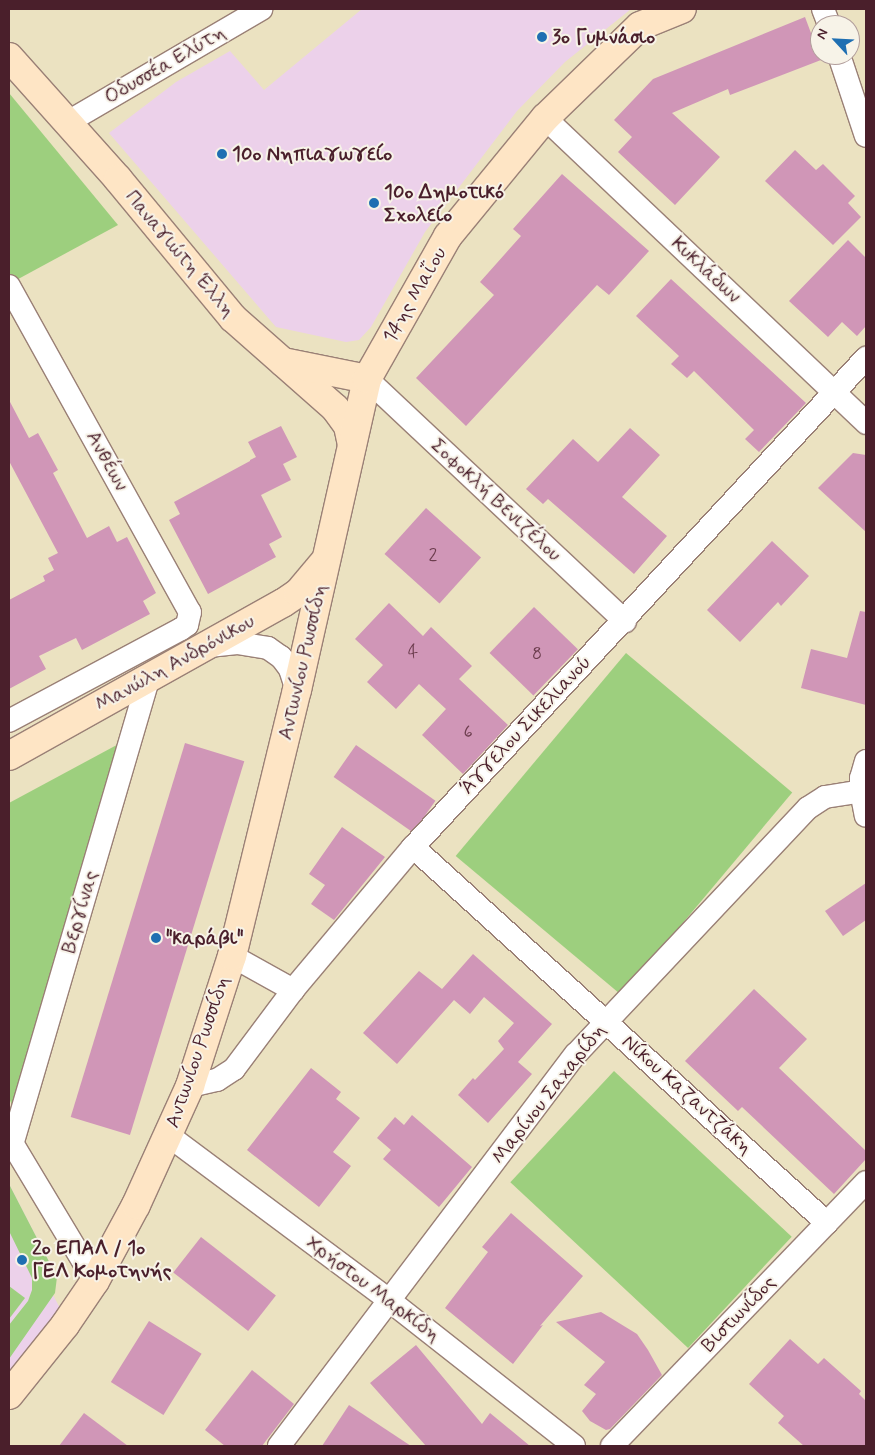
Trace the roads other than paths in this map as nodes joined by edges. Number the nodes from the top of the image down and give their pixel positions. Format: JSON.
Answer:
{"nodes":[{"id":1,"x":261,"y":9,"type":"edge"},
{"id":2,"x":682,"y":9,"type":"edge"},
{"id":3,"x":9,"y":57,"type":"edge"},
{"id":4,"x":842,"y":65,"type":"edge"},
{"id":5,"x":544,"y":118,"type":"junction"},
{"id":6,"x":68,"y":122,"type":"junction"},
{"id":7,"x":866,"y":136,"type":"edge"},
{"id":8,"x":9,"y":286,"type":"edge"},
{"id":9,"x":866,"y":358,"type":"edge"},
{"id":10,"x":282,"y":362,"type":"junction"},
{"id":11,"x":367,"y":379,"type":"junction"},
{"id":12,"x":835,"y":393,"type":"junction"},
{"id":13,"x":866,"y":423,"type":"edge"},
{"id":14,"x":352,"y":445,"type":"junction"},
{"id":15,"x":328,"y":555,"type":"junction"},
{"id":16,"x":625,"y":621,"type":"junction"},
{"id":17,"x":206,"y":647,"type":"junction"},
{"id":18,"x":148,"y":679,"type":"junction"},
{"id":19,"x":75,"y":686,"type":"junction"},
{"id":20,"x":297,"y":690,"type":"junction"},
{"id":21,"x":90,"y":711,"type":"junction"},
{"id":22,"x":9,"y":721,"type":"edge"},
{"id":23,"x":9,"y":756,"type":"edge"},
{"id":24,"x":866,"y":761,"type":"edge"},
{"id":25,"x":860,"y":791,"type":"junction"},
{"id":26,"x":866,"y":816,"type":"edge"},
{"id":27,"x":413,"y":847,"type":"junction"},
{"id":28,"x":232,"y":956,"type":"junction"},
{"id":29,"x":293,"y":990,"type":"junction"},
{"id":30,"x":606,"y":1022,"type":"junction"},
{"id":31,"x":190,"y":1086,"type":"junction"},
{"id":32,"x":169,"y":1136,"type":"junction"},
{"id":33,"x":10,"y":1141,"type":"edge"},
{"id":34,"x":866,"y":1182,"type":"edge"},
{"id":35,"x":827,"y":1223,"type":"junction"},
{"id":36,"x":95,"y":1281,"type":"junction"},
{"id":37,"x":390,"y":1301,"type":"junction"},
{"id":38,"x":9,"y":1395,"type":"edge"},
{"id":39,"x":279,"y":1446,"type":"edge"},
{"id":40,"x":574,"y":1446,"type":"edge"},
{"id":41,"x":612,"y":1446,"type":"edge"}],
"edges":[{"from":1,"to":6,"type":"street","name":"Οδυσσέα Ελύτη"},
{"from":2,"to":5,"type":"street","name":"14ης Μαΐου"},
{"from":3,"to":6,"type":"street","name":"Παναγιώτη Έλλη"},
{"from":4,"to":7,"type":"street"},
{"from":5,"to":11,"type":"street","name":"14ης Μαΐου"},
{"from":5,"to":12,"type":"street","name":"Κυκλάδων"},
{"from":6,"to":10,"type":"street","name":"Παναγιώτη Έλλη"},
{"from":8,"to":19,"type":"street","name":"Ανθέων"},
{"from":9,"to":12,"type":"street","name":"Άγγελου Σικελιανού"},
{"from":10,"to":11,"type":"street"},
{"from":10,"to":14,"type":"street","name":"Παναγιώτη Έλλη"},
{"from":11,"to":14,"type":"street","name":"14ης Μαΐου"},
{"from":11,"to":16,"type":"street","name":"Σοφοκλή Βενιζέλου"},
{"from":12,"to":13,"type":"street","name":"Κυκλάδων"},
{"from":12,"to":16,"type":"street","name":"Άγγελου Σικελιανού"},
{"from":14,"to":15,"type":"street","name":"14ης Μαΐου"},
{"from":15,"to":17,"type":"street","name":"Μανώλη Ανδρόνικου"},
{"from":15,"to":20,"type":"street","name":"Αντωνίου Ρωσσίδη"},
{"from":16,"to":27,"type":"street","name":"Άγγελου Σικελιανού"},
{"from":17,"to":18,"type":"street","name":"Μανώλη Ανδρόνικου"},
{"from":17,"to":20,"type":"street"},
{"from":18,"to":21,"type":"street","name":"Μανώλη Ανδρόνικου"},
{"from":18,"to":33,"type":"street","name":"Βεργίνας"},
{"from":19,"to":21,"type":"street"},
{"from":19,"to":22,"type":"street"},
{"from":20,"to":28,"type":"street","name":"Αντωνίου Ρωσσίδη"},
{"from":21,"to":23,"type":"street","name":"Μανώλη Ανδρόνικου"},
{"from":24,"to":25,"type":"street"},
{"from":25,"to":26,"type":"street"},
{"from":25,"to":30,"type":"street","name":"Μαρίνου Σαχαρίδη"},
{"from":27,"to":29,"type":"street","name":"Άγγελου Σικελιανού"},
{"from":27,"to":30,"type":"street","name":"Νίκου Καζαντζάκη"},
{"from":28,"to":29,"type":"street"},
{"from":28,"to":31,"type":"street","name":"Αντωνίου Ρωσσίδη"},
{"from":29,"to":31,"type":"street","name":"Άγγελου Σικελιανού"},
{"from":30,"to":35,"type":"street","name":"Νίκου Καζαντζάκη"},
{"from":30,"to":37,"type":"street","name":"Μαρίνου Σαχαρίδη"},
{"from":31,"to":32,"type":"street","name":"Αντωνίου Ρωσσίδη"},
{"from":32,"to":36,"type":"street","name":"Αντωνίου Ρωσσίδη"},
{"from":32,"to":37,"type":"street","name":"Χρήστου Μαρκίδη"},
{"from":33,"to":36,"type":"street"},
{"from":34,"to":35,"type":"street","name":"Βιστωνίδος"},
{"from":35,"to":41,"type":"street","name":"Βιστωνίδος"},
{"from":36,"to":38,"type":"street","name":"Αντωνίου Ρωσσίδη"},
{"from":37,"to":39,"type":"street","name":"Μαρίνου Σαχαρίδη"},
{"from":37,"to":40,"type":"street","name":"Χρήστου Μαρκίδη"}]}
